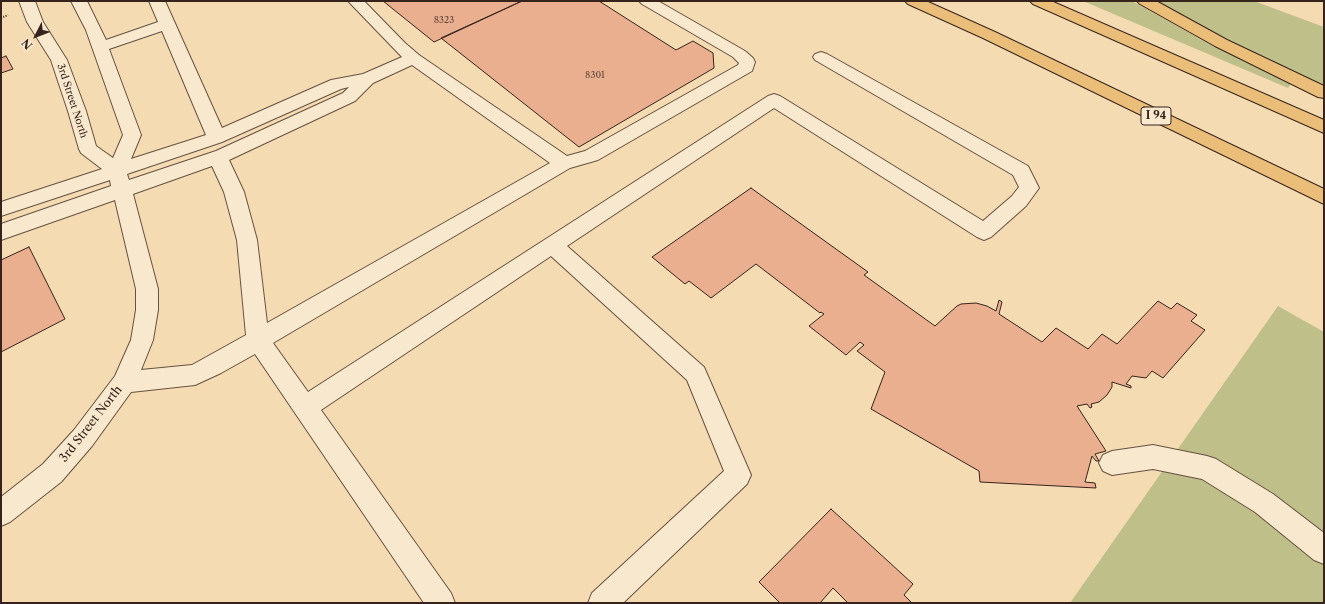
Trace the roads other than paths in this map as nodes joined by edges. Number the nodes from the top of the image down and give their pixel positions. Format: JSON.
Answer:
{"nodes":[{"id":1,"x":27,"y":1,"type":"edge"},
{"id":2,"x":79,"y":1,"type":"edge"},
{"id":3,"x":157,"y":1,"type":"edge"},
{"id":4,"x":356,"y":1,"type":"edge"},
{"id":5,"x":648,"y":1,"type":"edge"},
{"id":6,"x":913,"y":1,"type":"edge"},
{"id":7,"x":1038,"y":1,"type":"edge"},
{"id":8,"x":1145,"y":1,"type":"edge"},
{"id":9,"x":167,"y":24,"type":"junction"},
{"id":10,"x":100,"y":47,"type":"junction"},
{"id":11,"x":821,"y":57,"type":"dead end"},
{"id":12,"x":414,"y":58,"type":"junction"},
{"id":13,"x":1324,"y":93,"type":"edge"},
{"id":14,"x":1324,"y":126,"type":"edge"},
{"id":15,"x":217,"y":148,"type":"junction"},
{"id":16,"x":564,"y":163,"type":"junction"},
{"id":17,"x":120,"y":181,"type":"junction"},
{"id":18,"x":1324,"y":197,"type":"edge"},
{"id":19,"x":1,"y":209,"type":"edge"},
{"id":20,"x":1,"y":232,"type":"edge"},
{"id":21,"x":553,"y":246,"type":"junction"},
{"id":22,"x":258,"y":340,"type":"junction"},
{"id":23,"x":124,"y":382,"type":"junction"},
{"id":24,"x":304,"y":407,"type":"junction"},
{"id":25,"x":1112,"y":464,"type":"dead end"},
{"id":26,"x":1,"y":513,"type":"edge"},
{"id":27,"x":1324,"y":550,"type":"edge"},
{"id":28,"x":442,"y":603,"type":"edge"},
{"id":29,"x":602,"y":603,"type":"edge"}],
"edges":[{"from":1,"to":17,"type":"street","name":"3rd Street North"},
{"from":2,"to":10,"type":"street"},
{"from":3,"to":9,"type":"street"},
{"from":4,"to":12,"type":"street"},
{"from":5,"to":16,"type":"street"},
{"from":6,"to":18,"type":"highway","number":"I 94"},
{"from":7,"to":14,"type":"highway"},
{"from":8,"to":13,"type":"highway"},
{"from":9,"to":10,"type":"street"},
{"from":9,"to":15,"type":"street"},
{"from":10,"to":17,"type":"street"},
{"from":11,"to":21,"type":"street"},
{"from":12,"to":15,"type":"street"},
{"from":12,"to":16,"type":"street"},
{"from":15,"to":17,"type":"street"},
{"from":15,"to":22,"type":"street"},
{"from":16,"to":22,"type":"street"},
{"from":17,"to":19,"type":"street"},
{"from":17,"to":20,"type":"street"},
{"from":17,"to":23,"type":"street","name":"3rd Street North"},
{"from":21,"to":24,"type":"street"},
{"from":21,"to":29,"type":"street"},
{"from":22,"to":23,"type":"street"},
{"from":22,"to":24,"type":"street"},
{"from":23,"to":26,"type":"street","name":"3rd Street North"},
{"from":24,"to":28,"type":"street"},
{"from":25,"to":27,"type":"street"}]}
